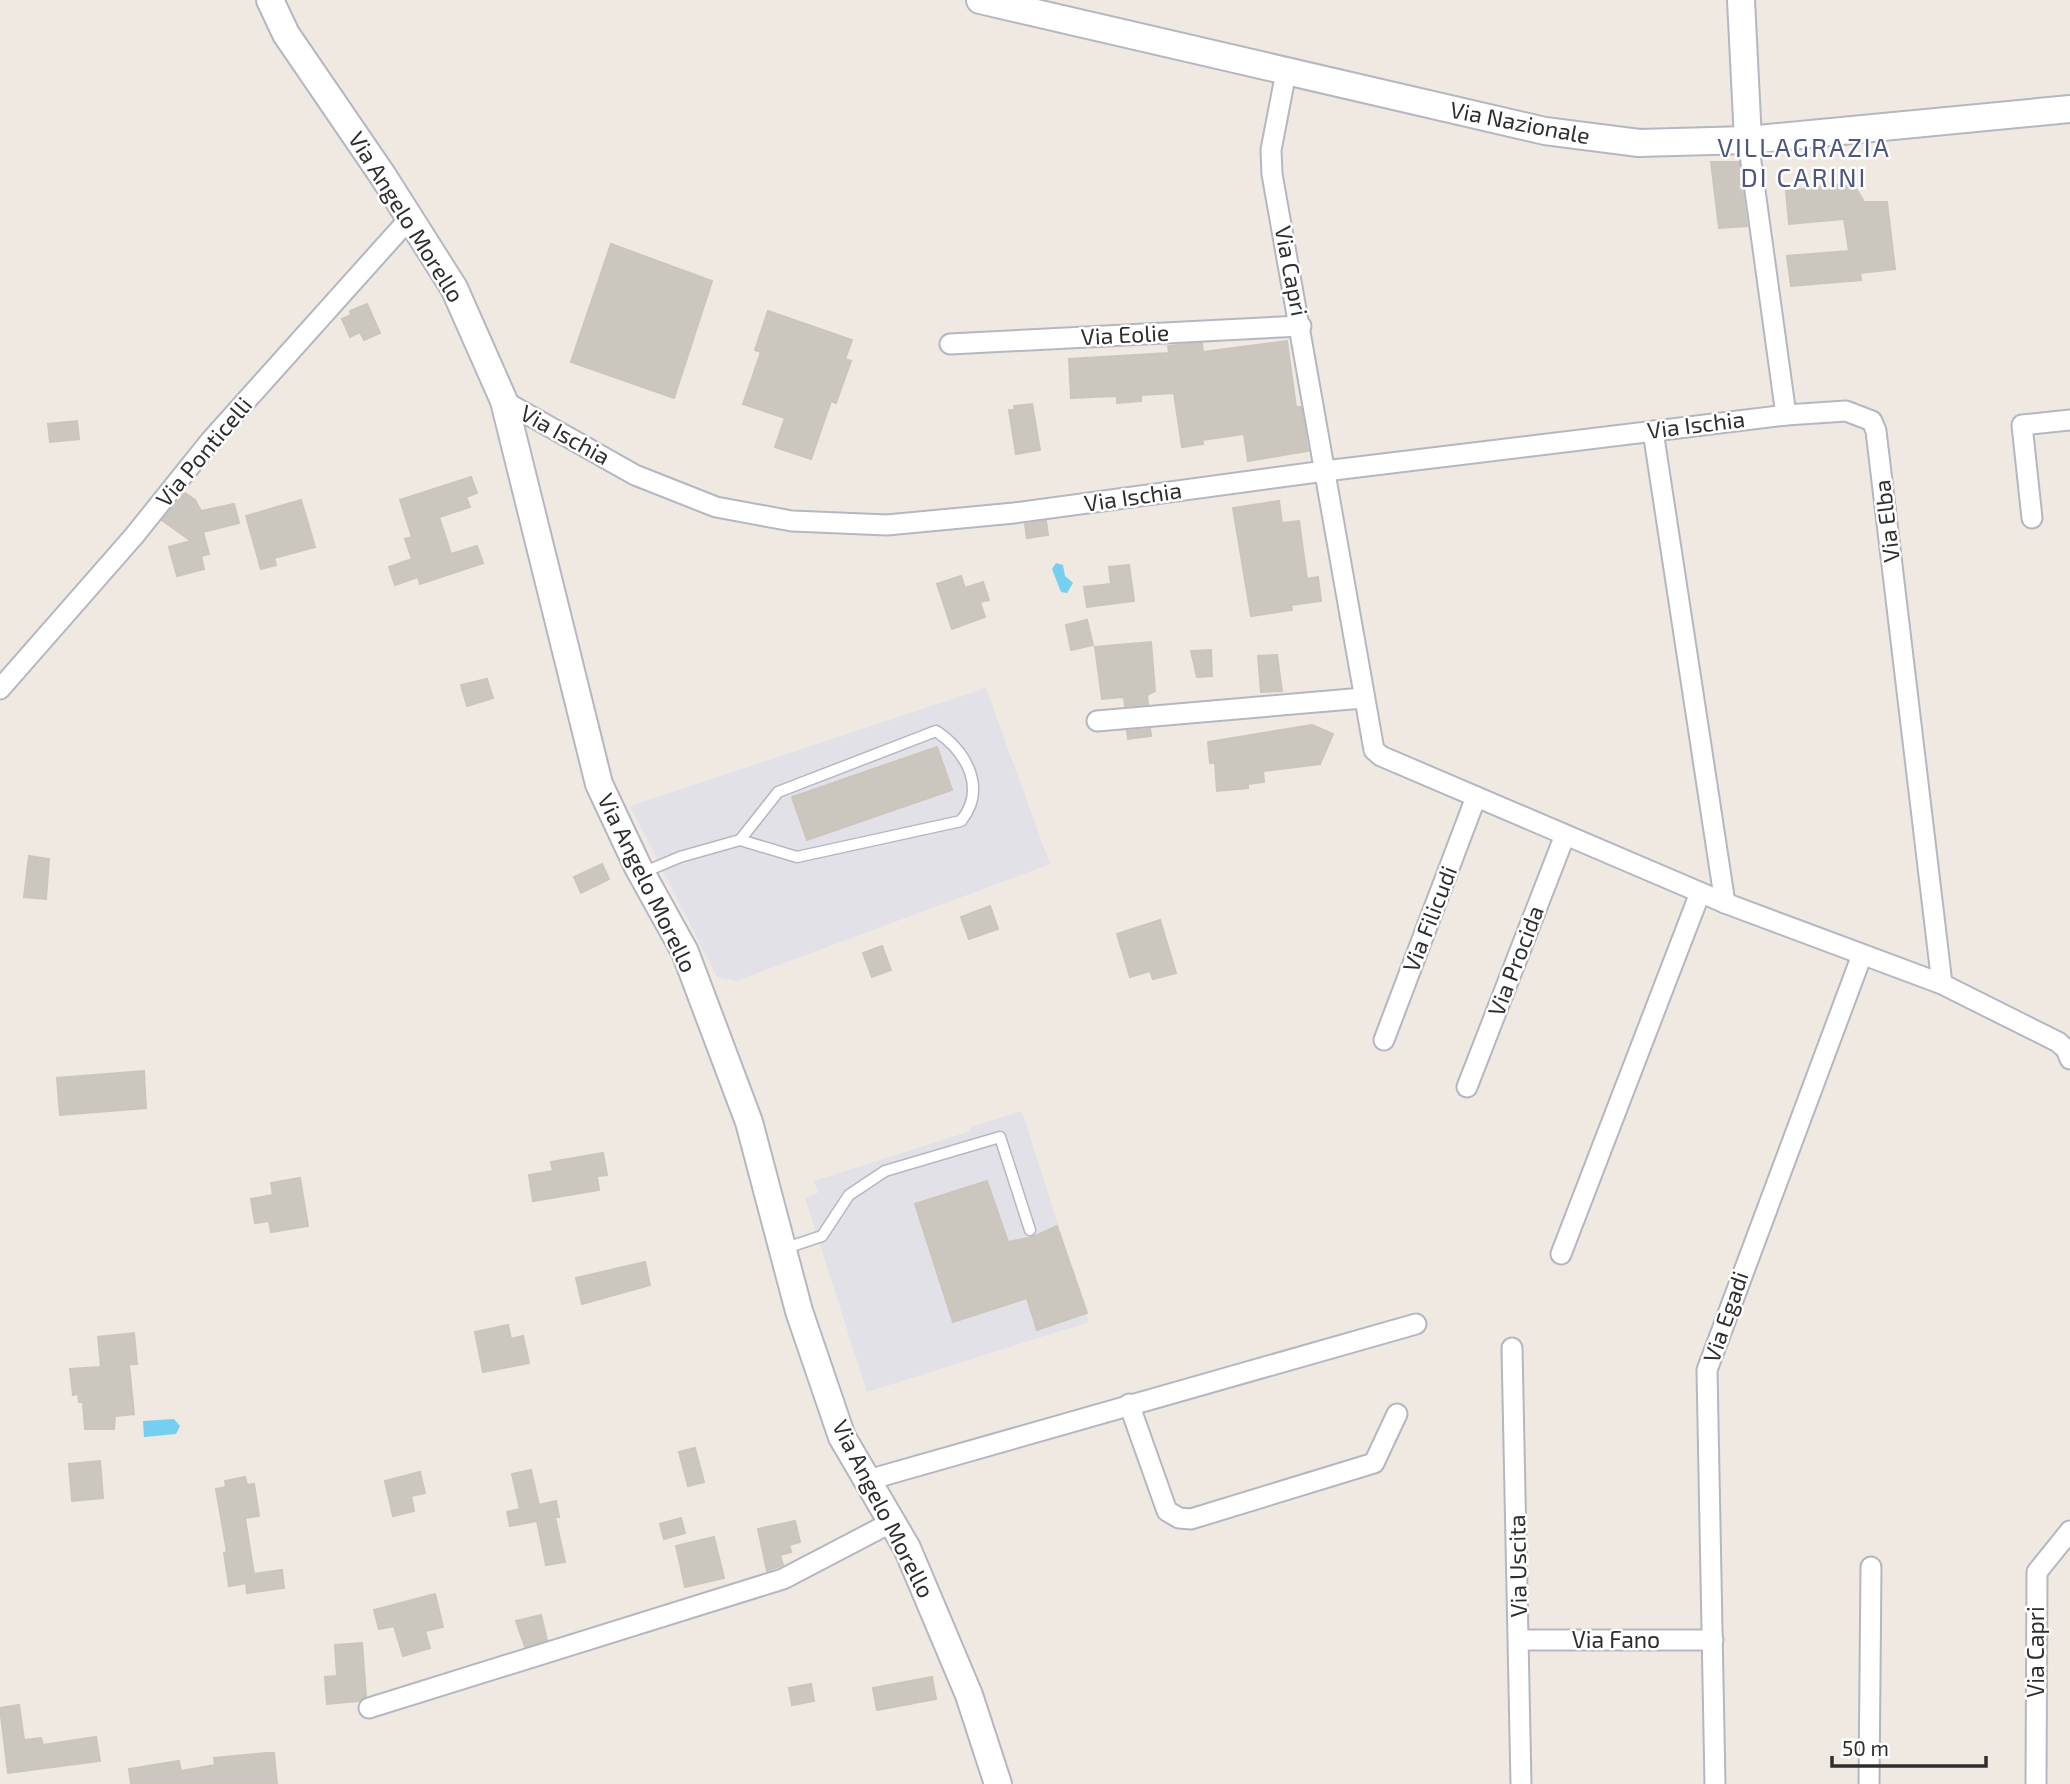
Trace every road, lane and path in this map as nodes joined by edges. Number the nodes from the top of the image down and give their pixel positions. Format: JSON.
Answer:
{"nodes":[{"id":1,"x":270,"y":0,"type":"edge"},
{"id":2,"x":980,"y":0,"type":"edge"},
{"id":3,"x":1741,"y":0,"type":"edge"},
{"id":4,"x":1286,"y":72,"type":"junction"},
{"id":5,"x":2070,"y":109,"type":"edge"},
{"id":6,"x":1748,"y":141,"type":"junction"},
{"id":7,"x":410,"y":218,"type":"junction"},
{"id":8,"x":1301,"y":326,"type":"junction"},
{"id":9,"x":950,"y":344,"type":"dead end"},
{"id":10,"x":504,"y":401,"type":"junction"},
{"id":11,"x":1786,"y":415,"type":"junction"},
{"id":12,"x":2070,"y":420,"type":"edge"},
{"id":13,"x":1653,"y":430,"type":"junction"},
{"id":14,"x":1325,"y":471,"type":"junction"},
{"id":15,"x":2032,"y":518,"type":"dead end"},
{"id":16,"x":0,"y":689,"type":"edge"},
{"id":17,"x":1363,"y":698,"type":"junction"},
{"id":18,"x":1097,"y":721,"type":"dead end"},
{"id":19,"x":1476,"y":797,"type":"junction"},
{"id":20,"x":1565,"y":835,"type":"junction"},
{"id":21,"x":740,"y":840,"type":"junction"},
{"id":22,"x":641,"y":873,"type":"junction"},
{"id":23,"x":1700,"y":893,"type":"junction"},
{"id":24,"x":1725,"y":903,"type":"junction"},
{"id":25,"x":1862,"y":955,"type":"junction"},
{"id":26,"x":1942,"y":985,"type":"junction"},
{"id":27,"x":1384,"y":1040,"type":"dead end"},
{"id":28,"x":2070,"y":1059,"type":"edge"},
{"id":29,"x":1467,"y":1087,"type":"dead end"},
{"id":30,"x":1030,"y":1230,"type":"dead end"},
{"id":31,"x":782,"y":1249,"type":"junction"},
{"id":32,"x":1561,"y":1254,"type":"dead end"},
{"id":33,"x":1416,"y":1324,"type":"dead end"},
{"id":34,"x":1512,"y":1348,"type":"dead end"},
{"id":35,"x":1129,"y":1404,"type":"junction"},
{"id":36,"x":1397,"y":1414,"type":"dead end"},
{"id":37,"x":867,"y":1480,"type":"junction"},
{"id":38,"x":892,"y":1522,"type":"junction"},
{"id":39,"x":2070,"y":1531,"type":"edge"},
{"id":40,"x":1871,"y":1567,"type":"dead end"},
{"id":41,"x":1519,"y":1640,"type":"junction"},
{"id":42,"x":1713,"y":1640,"type":"junction"},
{"id":43,"x":369,"y":1708,"type":"dead end"},
{"id":44,"x":998,"y":1784,"type":"edge"},
{"id":45,"x":1521,"y":1784,"type":"edge"},
{"id":46,"x":1715,"y":1784,"type":"edge"},
{"id":47,"x":1869,"y":1784,"type":"edge"},
{"id":48,"x":2036,"y":1784,"type":"edge"}],
"edges":[{"from":1,"to":7,"type":"street","name":"Via Angelo Morello"},
{"from":2,"to":4,"type":"street","name":"Via Nazionale"},
{"from":3,"to":6,"type":"street"},
{"from":4,"to":6,"type":"street","name":"Via Nazionale"},
{"from":4,"to":8,"type":"street","name":"Via Capri"},
{"from":5,"to":6,"type":"street","name":"Via Nazionale"},
{"from":6,"to":11,"type":"street"},
{"from":7,"to":10,"type":"street","name":"Via Angelo Morello"},
{"from":7,"to":16,"type":"street","name":"Via Ponticelli"},
{"from":8,"to":9,"type":"street","name":"Via Eolie"},
{"from":8,"to":14,"type":"street","name":"Via Capri"},
{"from":10,"to":14,"type":"street","name":"Via Ischia"},
{"from":10,"to":22,"type":"street","name":"Via Angelo Morello"},
{"from":11,"to":13,"type":"street","name":"Via Ischia"},
{"from":11,"to":26,"type":"street","name":"Via Elba"},
{"from":12,"to":15,"type":"street"},
{"from":13,"to":14,"type":"street","name":"Via Ischia"},
{"from":13,"to":24,"type":"street"},
{"from":14,"to":17,"type":"street","name":"Via Capri"},
{"from":17,"to":18,"type":"street"},
{"from":17,"to":19,"type":"street","name":"Via Capri"},
{"from":19,"to":20,"type":"street"},
{"from":19,"to":27,"type":"street","name":"Via Filicudi"},
{"from":20,"to":23,"type":"street"},
{"from":20,"to":29,"type":"street","name":"Via Procida"},
{"from":21,"to":21,"type":"lane"},
{"from":21,"to":22,"type":"lane"},
{"from":22,"to":31,"type":"street","name":"Via Angelo Morello"},
{"from":23,"to":24,"type":"street"},
{"from":23,"to":32,"type":"street"},
{"from":24,"to":25,"type":"street"},
{"from":25,"to":26,"type":"street"},
{"from":25,"to":42,"type":"street","name":"Via Egadi"},
{"from":26,"to":28,"type":"street"},
{"from":30,"to":31,"type":"lane"},
{"from":31,"to":37,"type":"street","name":"Via Angelo Morello"},
{"from":33,"to":35,"type":"street"},
{"from":34,"to":41,"type":"street","name":"Via Uscita"},
{"from":35,"to":36,"type":"street"},
{"from":35,"to":37,"type":"street"},
{"from":37,"to":38,"type":"street","name":"Via Angelo Morello"},
{"from":38,"to":43,"type":"street"},
{"from":38,"to":44,"type":"street","name":"Via Angelo Morello"},
{"from":39,"to":48,"type":"street","name":"Via Capri"},
{"from":40,"to":47,"type":"street"},
{"from":41,"to":42,"type":"street","name":"Via Fano"},
{"from":41,"to":45,"type":"street","name":"Via Uscita"},
{"from":42,"to":46,"type":"street","name":"Via Egadi"}]}
